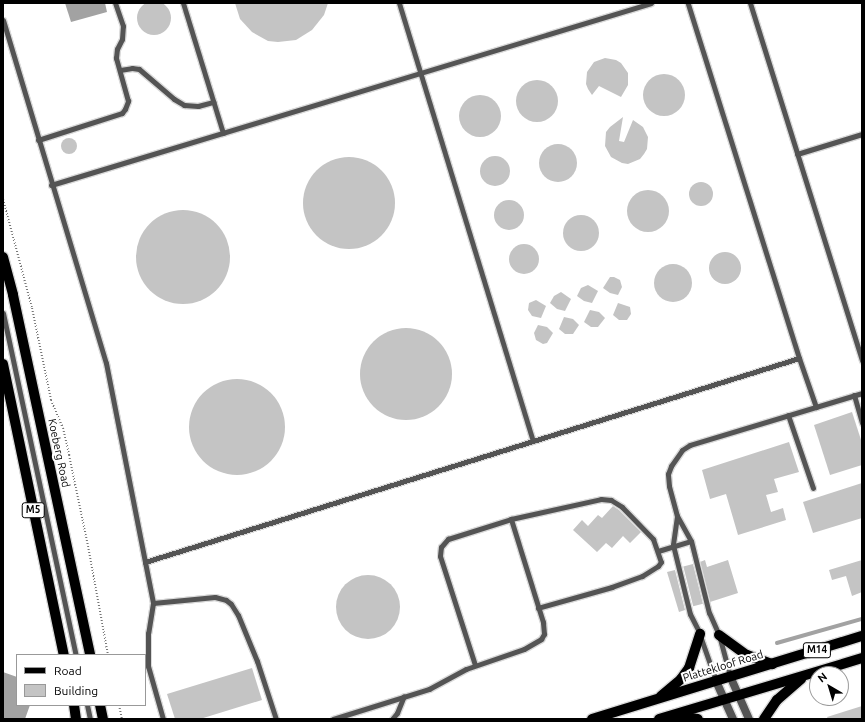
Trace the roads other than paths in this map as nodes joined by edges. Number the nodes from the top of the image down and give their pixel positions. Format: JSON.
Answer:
{"nodes":[{"id":1,"x":116,"y":3,"type":"edge"},
{"id":2,"x":183,"y":3,"type":"edge"},
{"id":3,"x":399,"y":3,"type":"edge"},
{"id":4,"x":651,"y":3,"type":"edge"},
{"id":5,"x":688,"y":3,"type":"edge"},
{"id":6,"x":750,"y":3,"type":"edge"},
{"id":7,"x":3,"y":20,"type":"edge"},
{"id":8,"x":120,"y":70,"type":"junction"},
{"id":9,"x":420,"y":74,"type":"junction"},
{"id":10,"x":213,"y":102,"type":"junction"},
{"id":11,"x":223,"y":133,"type":"junction"},
{"id":12,"x":862,"y":134,"type":"edge"},
{"id":13,"x":38,"y":140,"type":"junction"},
{"id":14,"x":797,"y":154,"type":"junction"},
{"id":15,"x":51,"y":185,"type":"junction"},
{"id":16,"x":3,"y":257,"type":"edge"},
{"id":17,"x":3,"y":313,"type":"edge"},
{"id":18,"x":798,"y":358,"type":"junction"},
{"id":19,"x":862,"y":361,"type":"edge"},
{"id":20,"x":3,"y":364,"type":"edge"},
{"id":21,"x":862,"y":393,"type":"edge"},
{"id":22,"x":854,"y":395,"type":"junction"},
{"id":23,"x":816,"y":407,"type":"junction"},
{"id":24,"x":788,"y":415,"type":"junction"},
{"id":25,"x":862,"y":424,"type":"edge"},
{"id":26,"x":533,"y":441,"type":"junction"},
{"id":27,"x":813,"y":488,"type":"dead end"},
{"id":28,"x":677,"y":516,"type":"junction"},
{"id":29,"x":511,"y":519,"type":"junction"},
{"id":30,"x":691,"y":541,"type":"junction"},
{"id":31,"x":673,"y":545,"type":"junction"},
{"id":32,"x":658,"y":551,"type":"junction"},
{"id":33,"x":145,"y":562,"type":"junction"},
{"id":34,"x":153,"y":603,"type":"junction"},
{"id":35,"x":538,"y":608,"type":"junction"},
{"id":36,"x":700,"y":634,"type":"junction"},
{"id":37,"x":719,"y":635,"type":"junction"},
{"id":38,"x":862,"y":636,"type":"edge"},
{"id":39,"x":64,"y":654,"type":"edge"},
{"id":40,"x":76,"y":654,"type":"edge"},
{"id":41,"x":90,"y":654,"type":"edge"},
{"id":42,"x":862,"y":658,"type":"edge"},
{"id":43,"x":772,"y":664,"type":"junction"},
{"id":44,"x":475,"y":666,"type":"junction"},
{"id":45,"x":808,"y":674,"type":"junction"},
{"id":46,"x":730,"y":676,"type":"junction"},
{"id":47,"x":716,"y":681,"type":"junction"},
{"id":48,"x":739,"y":694,"type":"junction"},
{"id":49,"x":404,"y":696,"type":"junction"},
{"id":50,"x":724,"y":699,"type":"junction"},
{"id":51,"x":654,"y":700,"type":"junction"},
{"id":52,"x":74,"y":706,"type":"edge"},
{"id":53,"x":87,"y":706,"type":"edge"},
{"id":54,"x":100,"y":706,"type":"edge"},
{"id":55,"x":670,"y":716,"type":"junction"},
{"id":56,"x":76,"y":719,"type":"edge"},
{"id":57,"x":90,"y":719,"type":"edge"},
{"id":58,"x":103,"y":719,"type":"edge"},
{"id":59,"x":163,"y":719,"type":"edge"},
{"id":60,"x":276,"y":719,"type":"edge"},
{"id":61,"x":333,"y":719,"type":"edge"},
{"id":62,"x":392,"y":719,"type":"edge"},
{"id":63,"x":592,"y":719,"type":"edge"},
{"id":64,"x":659,"y":719,"type":"edge"},
{"id":65,"x":698,"y":719,"type":"edge"},
{"id":66,"x":733,"y":719,"type":"edge"},
{"id":67,"x":749,"y":719,"type":"edge"},
{"id":68,"x":764,"y":719,"type":"edge"}],
"edges":[{"from":1,"to":8,"type":"lane"},
{"from":2,"to":10,"type":"lane"},
{"from":3,"to":9,"type":"lane"},
{"from":4,"to":9,"type":"lane"},
{"from":5,"to":18,"type":"lane"},
{"from":6,"to":14,"type":"lane"},
{"from":7,"to":13,"type":"lane"},
{"from":8,"to":10,"type":"lane"},
{"from":8,"to":13,"type":"lane"},
{"from":9,"to":11,"type":"lane"},
{"from":9,"to":26,"type":"lane"},
{"from":10,"to":11,"type":"lane"},
{"from":11,"to":15,"type":"lane"},
{"from":12,"to":14,"type":"lane"},
{"from":13,"to":15,"type":"lane"},
{"from":14,"to":19,"type":"lane"},
{"from":15,"to":33,"type":"lane"},
{"from":16,"to":41,"type":"main road","name":"Koeberg Road","number":"M5"},
{"from":17,"to":40,"type":"lane"},
{"from":18,"to":23,"type":"lane"},
{"from":18,"to":26,"type":"lane"},
{"from":20,"to":39,"type":"main road","number":"M5"},
{"from":21,"to":22,"type":"lane"},
{"from":22,"to":23,"type":"lane"},
{"from":22,"to":25,"type":"lane"},
{"from":23,"to":24,"type":"lane"},
{"from":24,"to":27,"type":"lane"},
{"from":24,"to":28,"type":"lane"},
{"from":26,"to":33,"type":"lane"},
{"from":28,"to":30,"type":"lane"},
{"from":28,"to":31,"type":"lane"},
{"from":29,"to":32,"type":"lane"},
{"from":29,"to":35,"type":"lane"},
{"from":29,"to":44,"type":"lane"},
{"from":30,"to":31,"type":"lane"},
{"from":30,"to":37,"type":"lane"},
{"from":31,"to":32,"type":"lane"},
{"from":31,"to":36,"type":"lane"},
{"from":32,"to":35,"type":"lane"},
{"from":33,"to":34,"type":"lane"},
{"from":34,"to":59,"type":"lane"},
{"from":34,"to":60,"type":"lane"},
{"from":35,"to":44,"type":"lane"},
{"from":36,"to":47,"type":"lane"},
{"from":36,"to":51,"type":"main road"},
{"from":37,"to":43,"type":"main road"},
{"from":37,"to":46,"type":"lane"},
{"from":38,"to":43,"type":"main road","name":"Plattekloof Road","number":"M14"},
{"from":42,"to":45,"type":"main road","number":"M14"},
{"from":43,"to":46,"type":"main road","name":"Plattekloof Road","number":"M14"},
{"from":44,"to":49,"type":"lane"},
{"from":45,"to":48,"type":"main road","number":"M14"},
{"from":45,"to":68,"type":"main road"},
{"from":46,"to":47,"type":"main road","name":"Plattekloof Road","number":"M14"},
{"from":46,"to":48,"type":"street"},
{"from":47,"to":50,"type":"street"},
{"from":47,"to":51,"type":"main road","name":"Plattekloof Road","number":"M14"},
{"from":48,"to":50,"type":"main road","number":"M14"},
{"from":48,"to":67,"type":"street"},
{"from":49,"to":61,"type":"lane"},
{"from":49,"to":62,"type":"lane"},
{"from":50,"to":55,"type":"main road","number":"M14"},
{"from":50,"to":66,"type":"street"},
{"from":51,"to":63,"type":"main road","name":"Plattekloof Road","number":"M14"},
{"from":52,"to":56,"type":"main road"},
{"from":53,"to":57,"type":"lane"},
{"from":54,"to":58,"type":"main road"},
{"from":55,"to":64,"type":"main road","number":"M14"},
{"from":55,"to":65,"type":"main road"}]}
